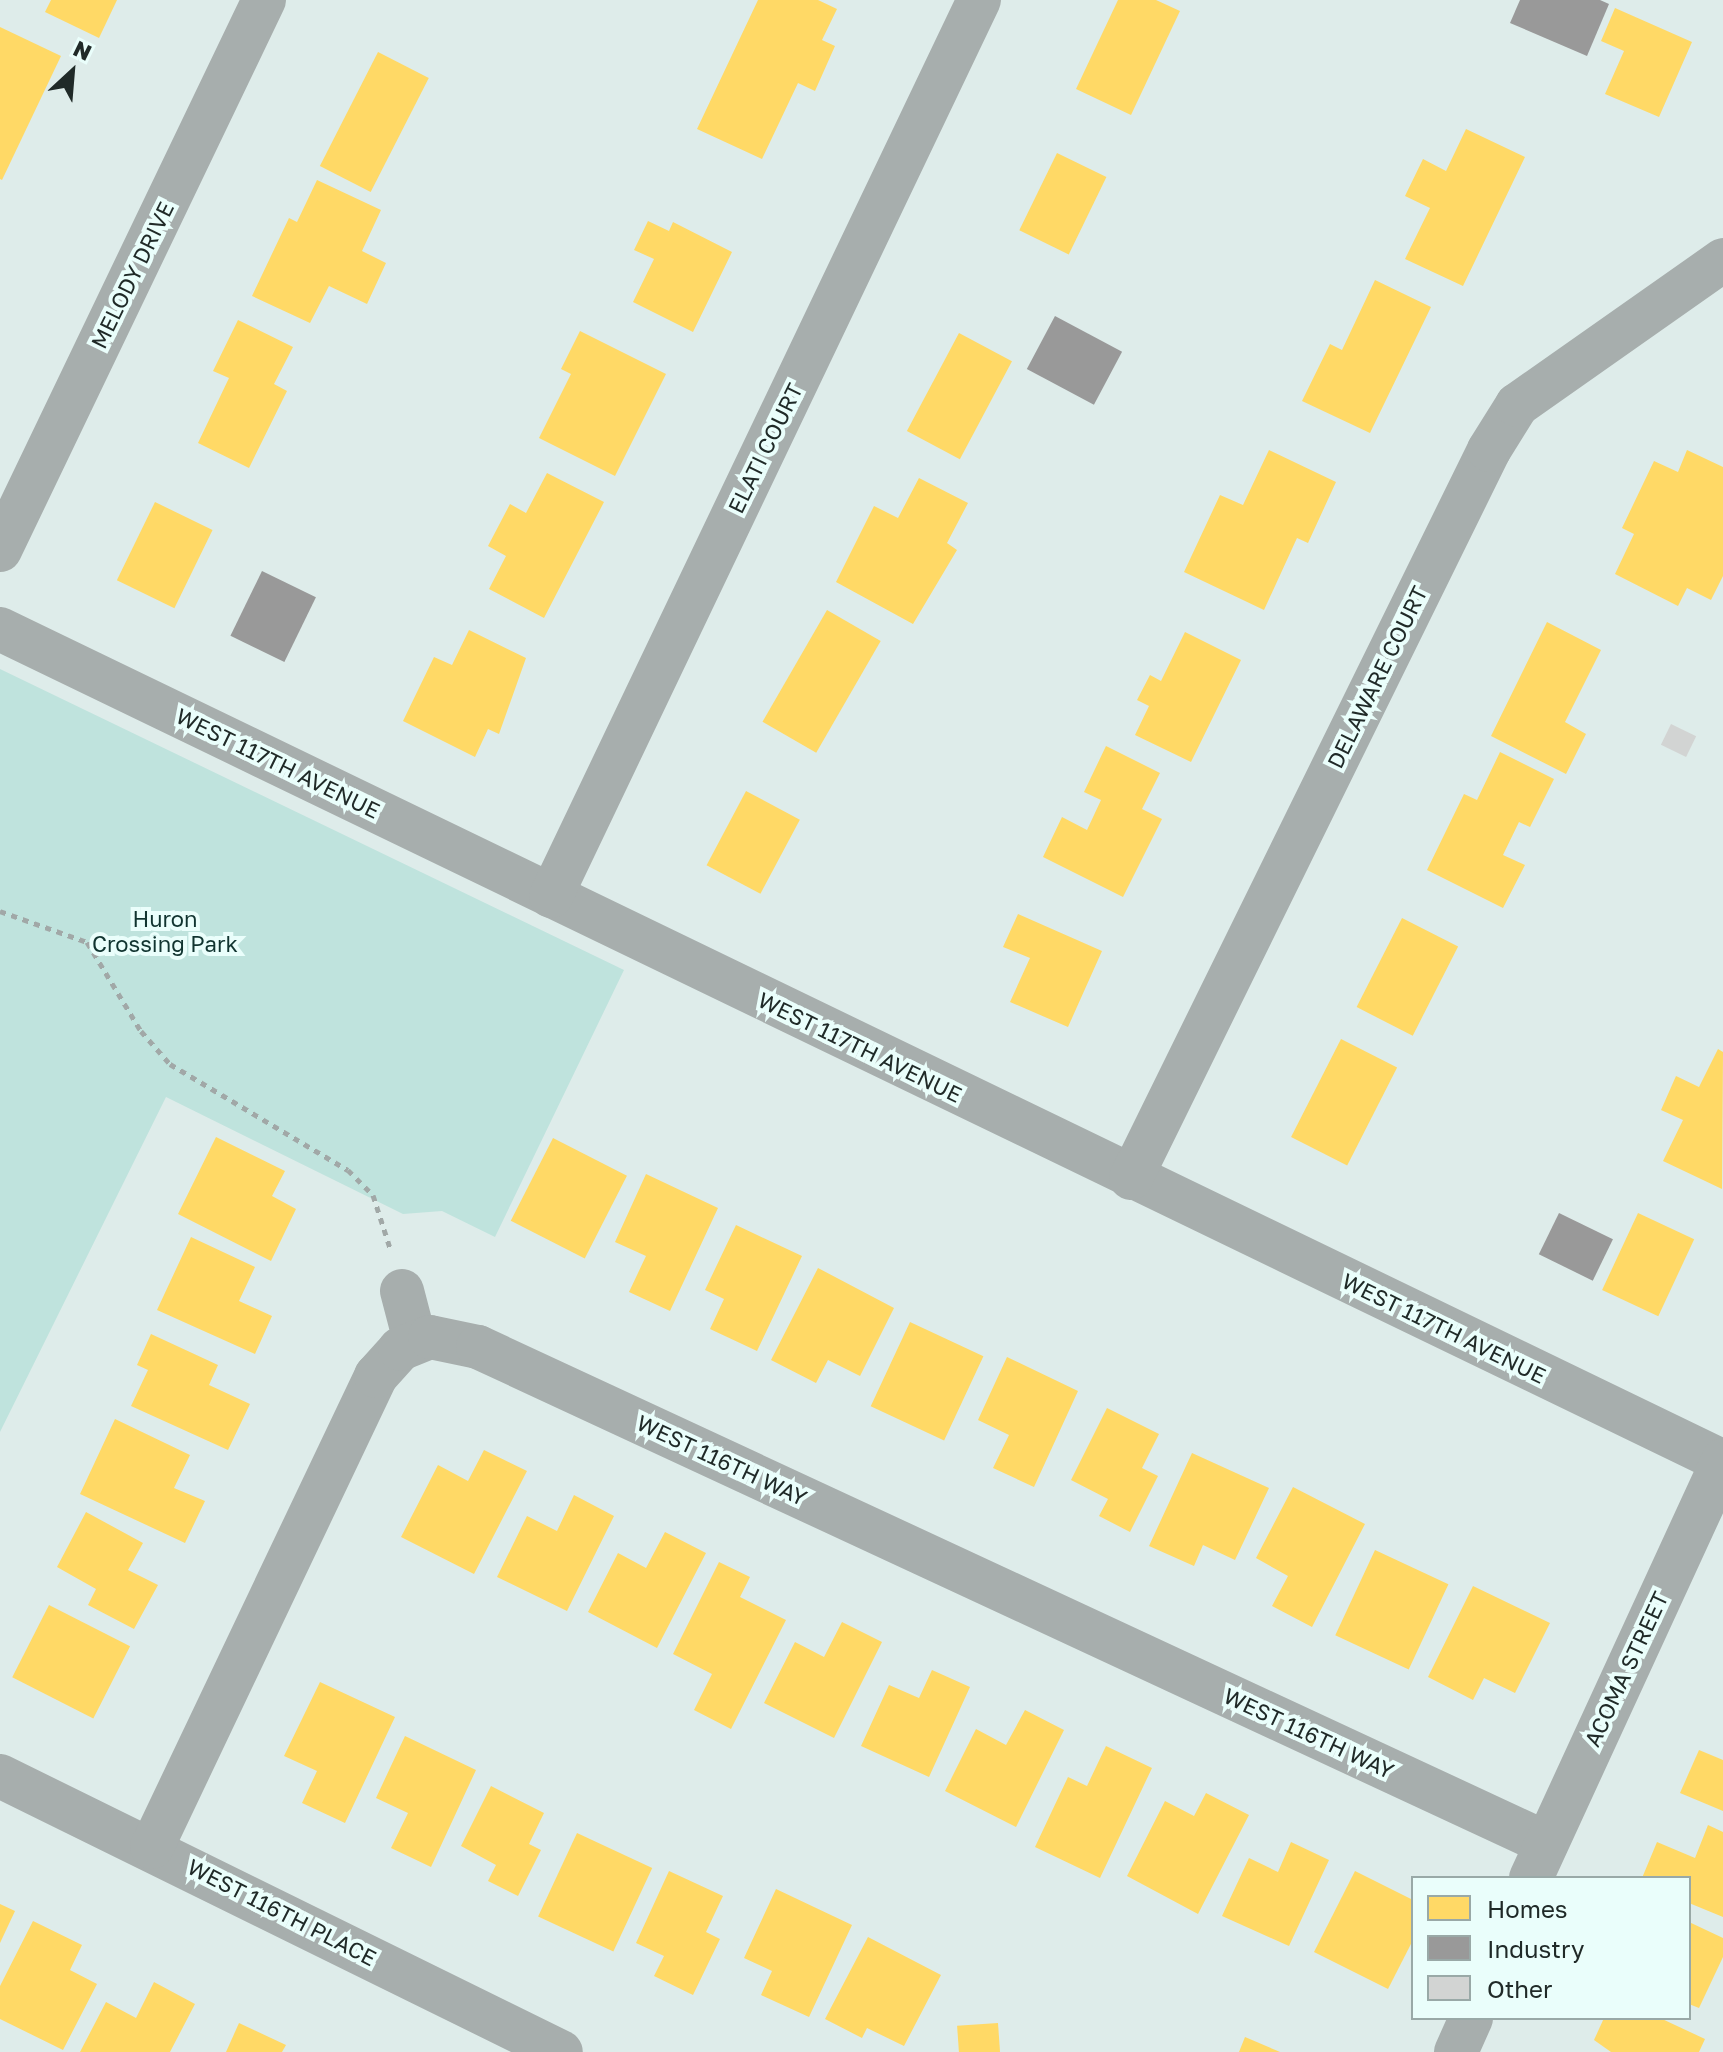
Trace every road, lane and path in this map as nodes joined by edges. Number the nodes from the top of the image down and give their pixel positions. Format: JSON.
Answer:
{"nodes":[{"id":1,"x":264,"y":0,"type":"edge"},
{"id":2,"x":979,"y":0,"type":"edge"},
{"id":3,"x":1723,"y":260,"type":"edge"},
{"id":4,"x":0,"y":550,"type":"edge"},
{"id":5,"x":0,"y":629,"type":"edge"},
{"id":6,"x":551,"y":896,"type":"junction"},
{"id":7,"x":0,"y":911,"type":"edge"},
{"id":8,"x":1131,"y":1178,"type":"junction"},
{"id":9,"x":402,"y":1291,"type":"joint"},
{"id":10,"x":415,"y":1341,"type":"junction"},
{"id":11,"x":1723,"y":1461,"type":"edge"},
{"id":12,"x":0,"y":1776,"type":"edge"},
{"id":13,"x":152,"y":1847,"type":"junction"},
{"id":14,"x":1538,"y":1861,"type":"edge"},
{"id":15,"x":1470,"y":2020,"type":"edge"},
{"id":16,"x":561,"y":2052,"type":"edge"},
{"id":17,"x":1456,"y":2052,"type":"edge"}],
"edges":[{"from":1,"to":4,"type":"street","name":"MELODY DRIVE"},
{"from":2,"to":6,"type":"street","name":"ELATI COURT"},
{"from":3,"to":8,"type":"street","name":"DELAWARE COURT"},
{"from":5,"to":6,"type":"street","name":"WEST 117TH AVENUE"},
{"from":6,"to":8,"type":"street","name":"WEST 117TH AVENUE"},
{"from":7,"to":9,"type":"path"},
{"from":8,"to":11,"type":"street","name":"WEST 117TH AVENUE"},
{"from":9,"to":10,"type":"street"},
{"from":10,"to":13,"type":"street"},
{"from":10,"to":14,"type":"street","name":"WEST 116TH WAY"},
{"from":11,"to":14,"type":"street","name":"ACOMA STREET"},
{"from":12,"to":13,"type":"street","name":"WEST 116TH PLACE"},
{"from":13,"to":16,"type":"street","name":"WEST 116TH PLACE"},
{"from":15,"to":17,"type":"street"}]}
